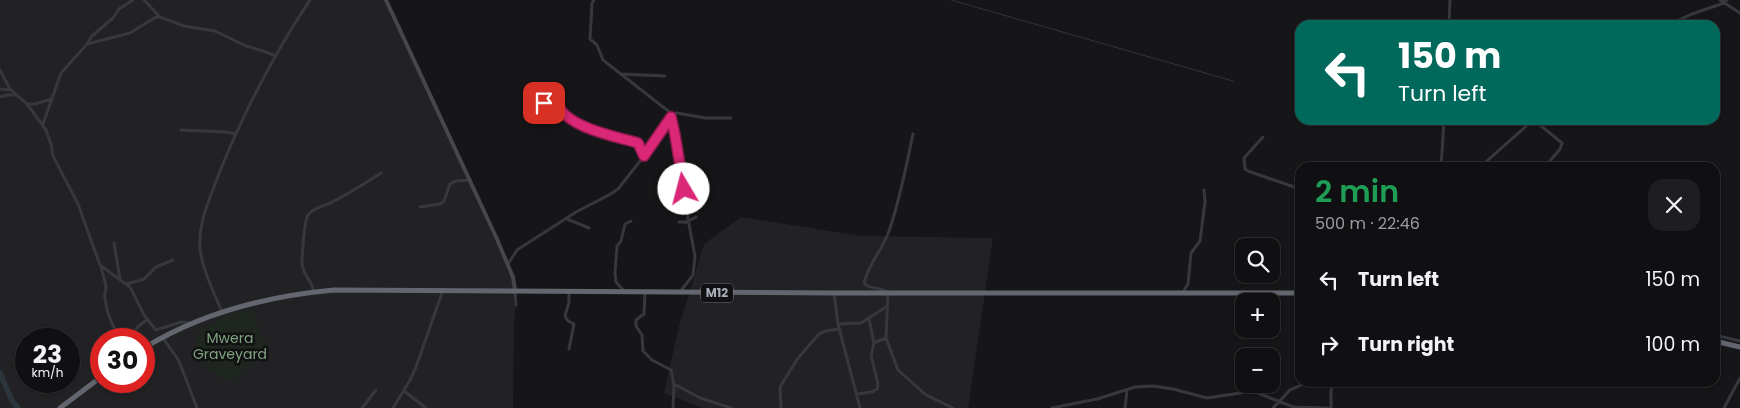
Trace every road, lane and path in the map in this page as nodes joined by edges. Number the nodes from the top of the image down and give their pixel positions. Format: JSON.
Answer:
{"nodes":[{"id":1,"x":133,"y":0,"type":"edge"},
{"id":2,"x":144,"y":0,"type":"edge"},
{"id":3,"x":310,"y":0,"type":"edge"},
{"id":4,"x":386,"y":0,"type":"edge"},
{"id":5,"x":594,"y":0,"type":"edge"},
{"id":6,"x":1450,"y":0,"type":"edge"},
{"id":7,"x":1724,"y":1,"type":"edge"},
{"id":8,"x":1740,"y":13,"type":"edge"},
{"id":9,"x":160,"y":16,"type":"junction"},
{"id":10,"x":1449,"y":20,"type":"edge"},
{"id":11,"x":1680,"y":20,"type":"edge"},
{"id":12,"x":87,"y":44,"type":"junction"},
{"id":13,"x":276,"y":56,"type":"junction"},
{"id":14,"x":0,"y":70,"type":"edge"},
{"id":15,"x":621,"y":74,"type":"junction"},
{"id":16,"x":665,"y":76,"type":"dead end"},
{"id":17,"x":0,"y":89,"type":"edge"},
{"id":18,"x":13,"y":91,"type":"junction"},
{"id":19,"x":18,"y":96,"type":"junction"},
{"id":20,"x":0,"y":97,"type":"edge"},
{"id":21,"x":51,"y":99,"type":"junction"},
{"id":22,"x":544,"y":103,"type":"dead end"},
{"id":23,"x":27,"y":104,"type":"junction"},
{"id":24,"x":672,"y":115,"type":"junction"},
{"id":25,"x":731,"y":118,"type":"dead end"},
{"id":26,"x":42,"y":124,"type":"junction"},
{"id":27,"x":1444,"y":125,"type":"edge"},
{"id":28,"x":1528,"y":125,"type":"edge"},
{"id":29,"x":1540,"y":125,"type":"edge"},
{"id":30,"x":180,"y":130,"type":"dead end"},
{"id":31,"x":236,"y":134,"type":"junction"},
{"id":32,"x":913,"y":134,"type":"dead end"},
{"id":33,"x":1263,"y":137,"type":"dead end"},
{"id":34,"x":644,"y":156,"type":"junction"},
{"id":35,"x":1442,"y":162,"type":"edge"},
{"id":36,"x":1486,"y":162,"type":"edge"},
{"id":37,"x":1549,"y":162,"type":"edge"},
{"id":38,"x":381,"y":173,"type":"dead end"},
{"id":39,"x":470,"y":180,"type":"junction"},
{"id":40,"x":1295,"y":187,"type":"edge"},
{"id":41,"x":1204,"y":190,"type":"dead end"},
{"id":42,"x":420,"y":207,"type":"dead end"},
{"id":43,"x":696,"y":217,"type":"dead end"},
{"id":44,"x":566,"y":219,"type":"junction"},
{"id":45,"x":631,"y":221,"type":"dead end"},
{"id":46,"x":679,"y":222,"type":"dead end"},
{"id":47,"x":688,"y":222,"type":"junction"},
{"id":48,"x":589,"y":228,"type":"dead end"},
{"id":49,"x":114,"y":243,"type":"dead end"},
{"id":50,"x":173,"y":260,"type":"dead end"},
{"id":51,"x":508,"y":264,"type":"junction"},
{"id":52,"x":101,"y":267,"type":"junction"},
{"id":53,"x":120,"y":280,"type":"junction"},
{"id":54,"x":127,"y":284,"type":"junction"},
{"id":55,"x":443,"y":290,"type":"junction"},
{"id":56,"x":515,"y":290,"type":"junction"},
{"id":57,"x":314,"y":292,"type":"junction"},
{"id":58,"x":570,"y":292,"type":"junction"},
{"id":59,"x":624,"y":292,"type":"junction"},
{"id":60,"x":645,"y":292,"type":"junction"},
{"id":61,"x":680,"y":292,"type":"junction"},
{"id":62,"x":1183,"y":293,"type":"junction"},
{"id":63,"x":1295,"y":293,"type":"edge"},
{"id":64,"x":834,"y":294,"type":"junction"},
{"id":65,"x":888,"y":294,"type":"junction"},
{"id":66,"x":516,"y":305,"type":"dead end"},
{"id":67,"x":886,"y":307,"type":"junction"},
{"id":68,"x":222,"y":313,"type":"junction"},
{"id":69,"x":869,"y":319,"type":"junction"},
{"id":70,"x":148,"y":320,"type":"junction"},
{"id":71,"x":195,"y":323,"type":"junction"},
{"id":72,"x":838,"y":326,"type":"junction"},
{"id":73,"x":1720,"y":336,"type":"edge"},
{"id":74,"x":163,"y":338,"type":"junction"},
{"id":75,"x":886,"y":338,"type":"junction"},
{"id":76,"x":1740,"y":341,"type":"edge"},
{"id":77,"x":155,"y":342,"type":"edge"},
{"id":78,"x":1720,"y":342,"type":"edge"},
{"id":79,"x":874,"y":343,"type":"junction"},
{"id":80,"x":1740,"y":347,"type":"edge"},
{"id":81,"x":569,"y":348,"type":"dead end"},
{"id":82,"x":1740,"y":378,"type":"edge"},
{"id":83,"x":90,"y":385,"type":"edge"},
{"id":84,"x":674,"y":385,"type":"junction"},
{"id":85,"x":1297,"y":387,"type":"edge"},
{"id":86,"x":1332,"y":387,"type":"edge"},
{"id":87,"x":376,"y":390,"type":"dead end"},
{"id":88,"x":1127,"y":390,"type":"junction"},
{"id":89,"x":404,"y":391,"type":"junction"},
{"id":90,"x":857,"y":394,"type":"junction"},
{"id":91,"x":1279,"y":400,"type":"junction"},
{"id":92,"x":1079,"y":406,"type":"edge"},
{"id":93,"x":60,"y":408,"type":"edge"},
{"id":94,"x":197,"y":408,"type":"edge"},
{"id":95,"x":362,"y":408,"type":"edge"},
{"id":96,"x":393,"y":408,"type":"edge"},
{"id":97,"x":426,"y":408,"type":"edge"},
{"id":98,"x":673,"y":408,"type":"edge"},
{"id":99,"x":731,"y":408,"type":"edge"},
{"id":100,"x":781,"y":408,"type":"edge"},
{"id":101,"x":860,"y":408,"type":"edge"},
{"id":102,"x":953,"y":408,"type":"edge"},
{"id":103,"x":1052,"y":408,"type":"edge"},
{"id":104,"x":1125,"y":408,"type":"edge"},
{"id":105,"x":1273,"y":408,"type":"edge"},
{"id":106,"x":1329,"y":408,"type":"edge"},
{"id":107,"x":1724,"y":408,"type":"edge"}],
"edges":[{"from":1,"to":12,"type":"street"},
{"from":2,"to":9,"type":"street"},
{"from":3,"to":13,"type":"street"},
{"from":4,"to":39,"type":"street"},
{"from":5,"to":15,"type":"street"},
{"from":6,"to":10,"type":"street"},
{"from":7,"to":8,"type":"street"},
{"from":7,"to":11,"type":"street"},
{"from":9,"to":12,"type":"street"},
{"from":9,"to":13,"type":"street"},
{"from":12,"to":21,"type":"street"},
{"from":13,"to":31,"type":"street"},
{"from":14,"to":18,"type":"street"},
{"from":15,"to":16,"type":"street"},
{"from":15,"to":24,"type":"street"},
{"from":17,"to":18,"type":"street"},
{"from":18,"to":19,"type":"street"},
{"from":19,"to":20,"type":"street"},
{"from":19,"to":23,"type":"street"},
{"from":21,"to":23,"type":"street"},
{"from":21,"to":26,"type":"street"},
{"from":22,"to":34,"type":"street"},
{"from":23,"to":26,"type":"street"},
{"from":24,"to":25,"type":"street"},
{"from":24,"to":34,"type":"street"},
{"from":24,"to":47,"type":"street"},
{"from":26,"to":52,"type":"street"},
{"from":27,"to":35,"type":"street"},
{"from":28,"to":36,"type":"street"},
{"from":29,"to":37,"type":"street"},
{"from":30,"to":31,"type":"street"},
{"from":31,"to":68,"type":"street"},
{"from":32,"to":65,"type":"street"},
{"from":33,"to":40,"type":"street"},
{"from":34,"to":44,"type":"street"},
{"from":38,"to":57,"type":"street"},
{"from":39,"to":42,"type":"street"},
{"from":39,"to":51,"type":"street"},
{"from":41,"to":62,"type":"street"},
{"from":43,"to":47,"type":"street"},
{"from":44,"to":48,"type":"street"},
{"from":44,"to":51,"type":"street"},
{"from":45,"to":59,"type":"street"},
{"from":46,"to":47,"type":"street"},
{"from":47,"to":61,"type":"street"},
{"from":49,"to":53,"type":"street"},
{"from":50,"to":54,"type":"street"},
{"from":51,"to":56,"type":"street"},
{"from":52,"to":53,"type":"street"},
{"from":52,"to":70,"type":"street"},
{"from":53,"to":54,"type":"street"},
{"from":54,"to":70,"type":"street"},
{"from":55,"to":56,"type":"highway","number":"M12"},
{"from":55,"to":57,"type":"highway","number":"M12"},
{"from":55,"to":89,"type":"street"},
{"from":56,"to":58,"type":"highway","number":"M12"},
{"from":56,"to":66,"type":"street"},
{"from":57,"to":68,"type":"highway","number":"M12"},
{"from":58,"to":59,"type":"highway","number":"M12"},
{"from":58,"to":81,"type":"street"},
{"from":59,"to":60,"type":"highway","number":"M12"},
{"from":60,"to":61,"type":"highway","number":"M12"},
{"from":60,"to":84,"type":"street"},
{"from":61,"to":64,"type":"highway","number":"M12"},
{"from":62,"to":63,"type":"highway","number":"M12"},
{"from":62,"to":65,"type":"highway","number":"M12"},
{"from":64,"to":65,"type":"highway","number":"M12"},
{"from":64,"to":72,"type":"street"},
{"from":65,"to":67,"type":"street"},
{"from":67,"to":69,"type":"street"},
{"from":67,"to":75,"type":"street"},
{"from":68,"to":71,"type":"highway","number":"M12"},
{"from":69,"to":72,"type":"street"},
{"from":69,"to":79,"type":"street"},
{"from":70,"to":71,"type":"street"},
{"from":71,"to":74,"type":"highway","number":"M12"},
{"from":72,"to":90,"type":"street"},
{"from":72,"to":100,"type":"street"},
{"from":73,"to":76,"type":"street"},
{"from":74,"to":77,"type":"highway","number":"M12"},
{"from":74,"to":94,"type":"street"},
{"from":75,"to":79,"type":"street"},
{"from":75,"to":102,"type":"street"},
{"from":78,"to":80,"type":"highway"},
{"from":79,"to":90,"type":"street"},
{"from":82,"to":107,"type":"street"},
{"from":83,"to":93,"type":"highway"},
{"from":84,"to":98,"type":"street"},
{"from":84,"to":99,"type":"street"},
{"from":85,"to":91,"type":"street"},
{"from":86,"to":106,"type":"street"},
{"from":87,"to":95,"type":"street"},
{"from":88,"to":91,"type":"street"},
{"from":88,"to":92,"type":"street"},
{"from":88,"to":104,"type":"street"},
{"from":89,"to":96,"type":"street"},
{"from":89,"to":97,"type":"street"},
{"from":90,"to":101,"type":"street"},
{"from":91,"to":105,"type":"street"},
{"from":91,"to":106,"type":"street"},
{"from":92,"to":103,"type":"street"}]}
